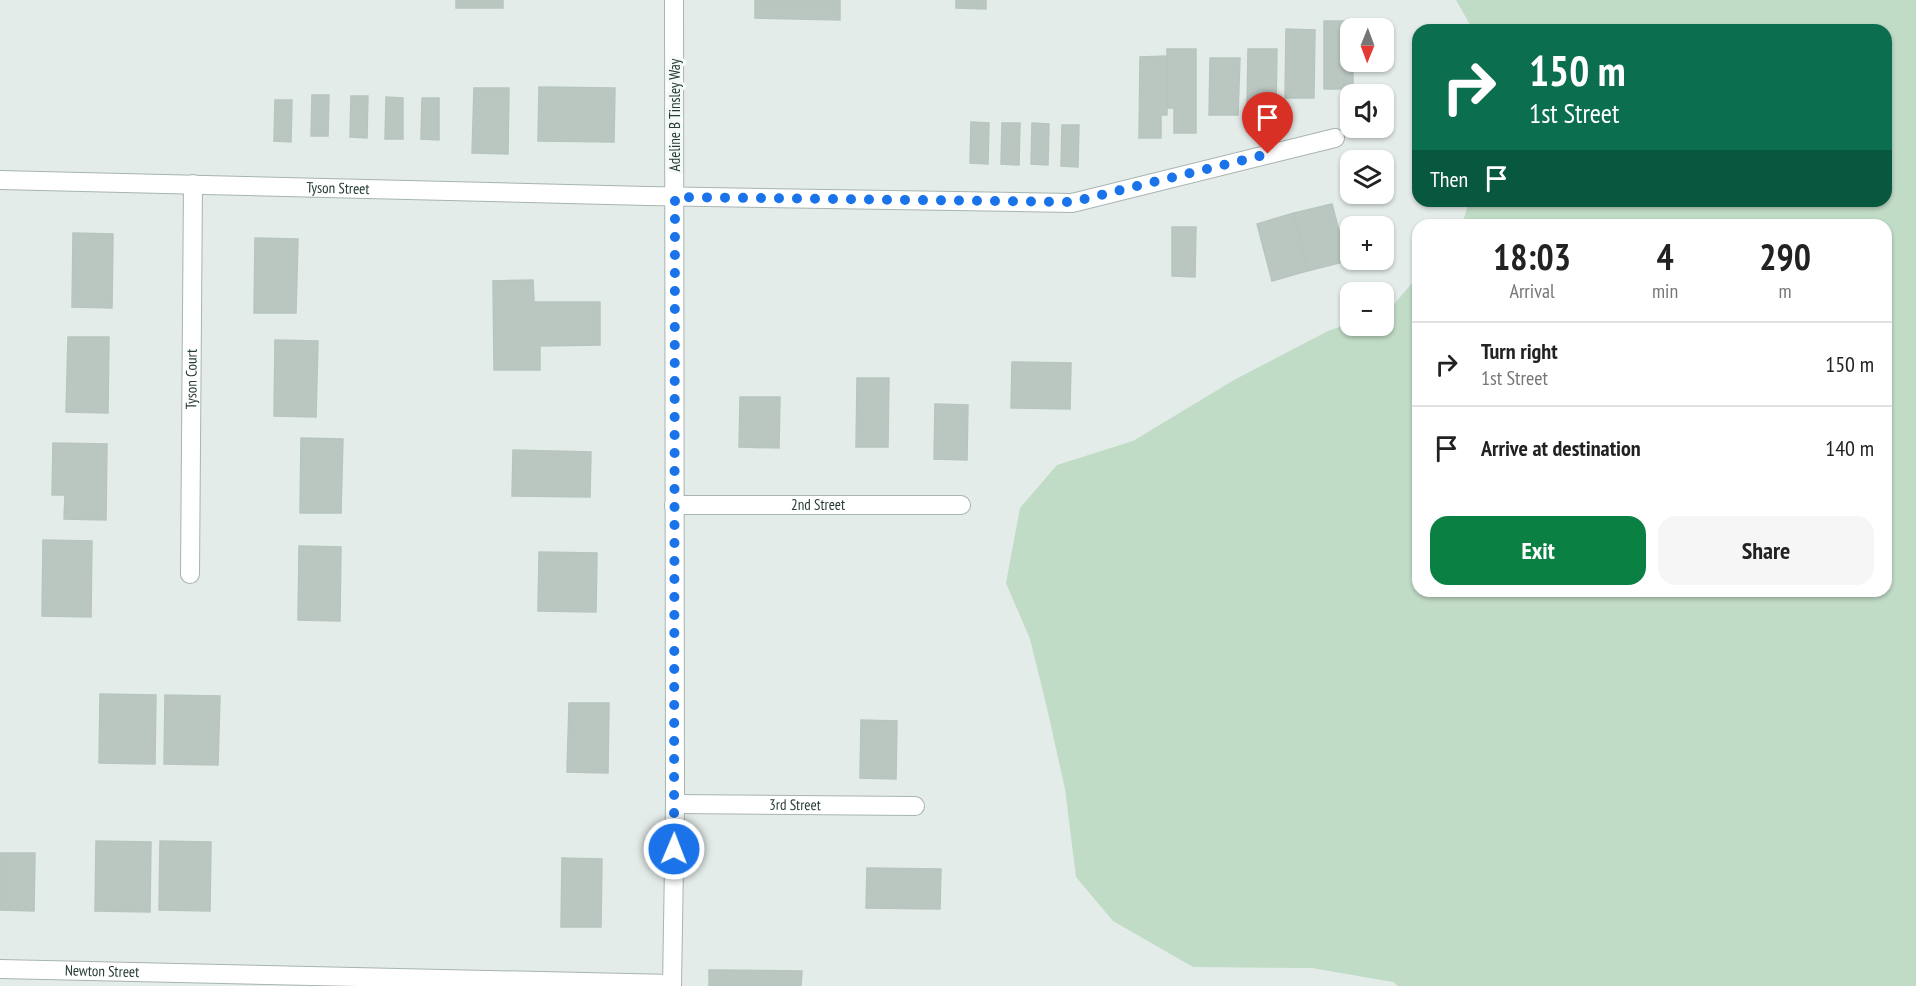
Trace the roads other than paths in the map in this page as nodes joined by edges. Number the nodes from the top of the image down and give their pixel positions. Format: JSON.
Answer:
{"nodes":[{"id":1,"x":674,"y":0,"type":"edge"},
{"id":2,"x":1335,"y":138,"type":"dead end"},
{"id":3,"x":0,"y":180,"type":"edge"},
{"id":4,"x":193,"y":184,"type":"junction"},
{"id":5,"x":675,"y":197,"type":"junction"},
{"id":6,"x":674,"y":505,"type":"junction"},
{"id":7,"x":961,"y":505,"type":"dead end"},
{"id":8,"x":190,"y":574,"type":"dead end"},
{"id":9,"x":675,"y":804,"type":"junction"},
{"id":10,"x":915,"y":806,"type":"dead end"},
{"id":11,"x":0,"y":969,"type":"edge"},
{"id":12,"x":672,"y":985,"type":"edge"}],
"edges":[{"from":1,"to":5,"type":"street","name":"Adeline B Tinsley Way"},
{"from":2,"to":5,"type":"street","name":"Tyson Street"},
{"from":3,"to":4,"type":"street","name":"Tyson Street"},
{"from":4,"to":5,"type":"street","name":"Tyson Street"},
{"from":4,"to":8,"type":"street","name":"Tyson Court"},
{"from":5,"to":6,"type":"street","name":"Adeline B Tinsley Way"},
{"from":6,"to":7,"type":"street","name":"2nd Street"},
{"from":6,"to":9,"type":"street","name":"Adeline B Tinsley Way"},
{"from":9,"to":10,"type":"street","name":"3rd Street"},
{"from":9,"to":12,"type":"street","name":"Adeline B Tinsley Way"},
{"from":11,"to":12,"type":"street","name":"Newton Street"}]}
